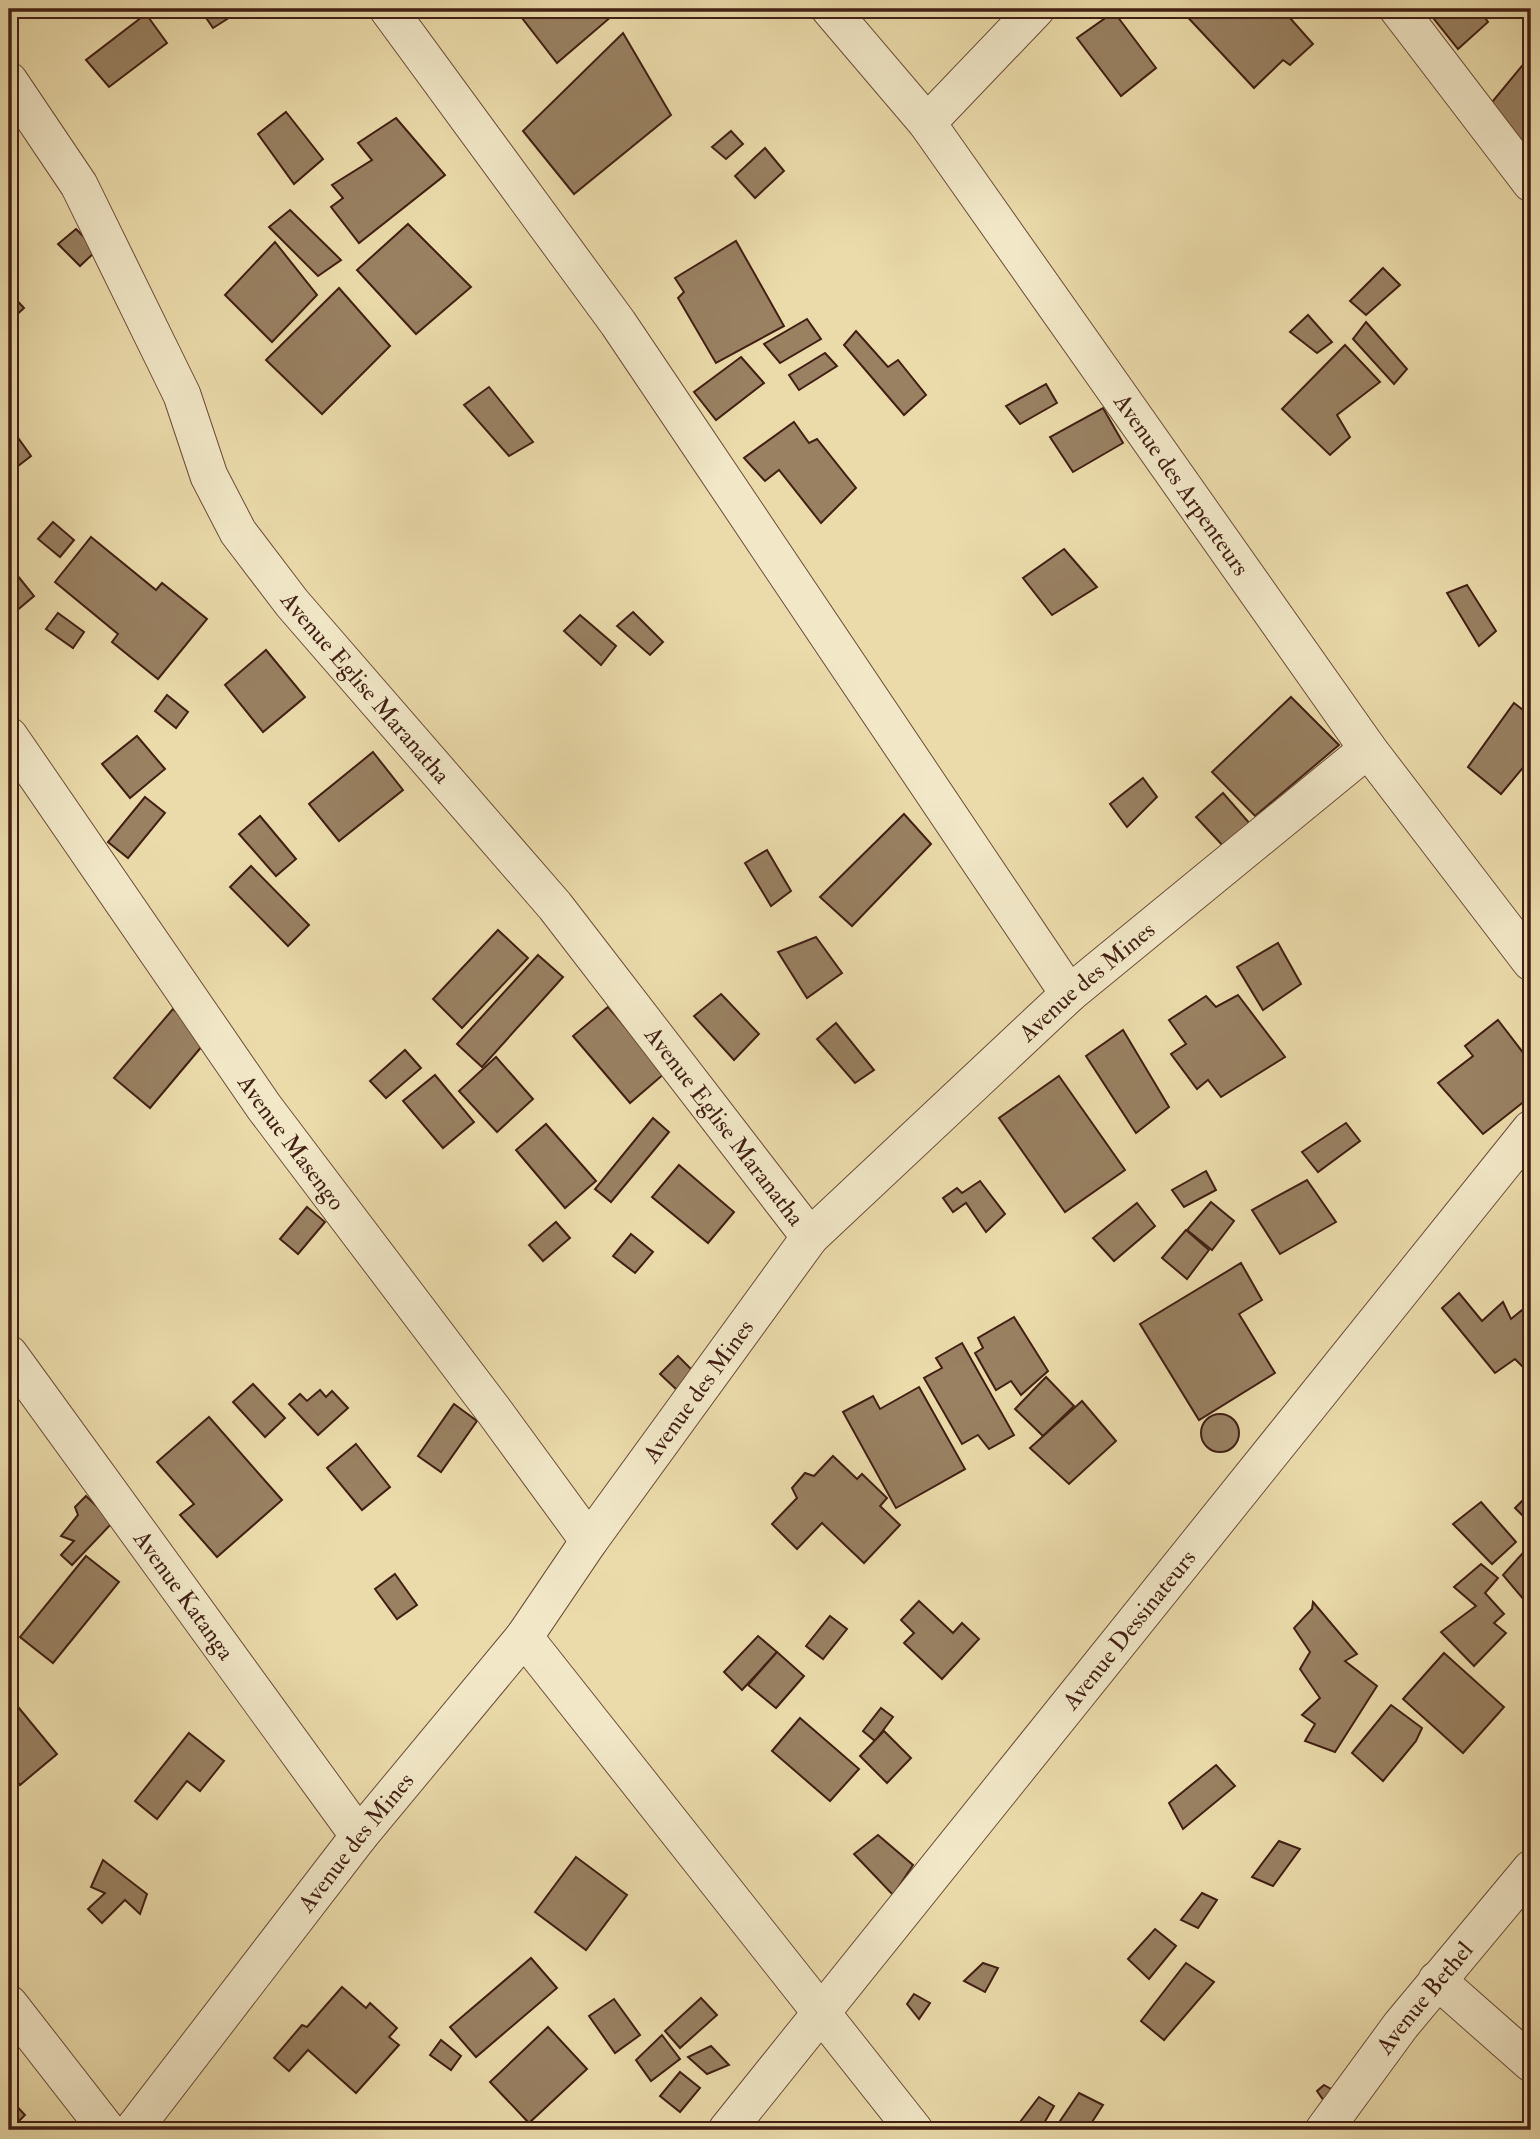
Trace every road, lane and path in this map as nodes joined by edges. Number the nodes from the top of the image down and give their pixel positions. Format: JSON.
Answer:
{"nodes":[{"id":1,"x":388,"y":9,"type":"edge"},
{"id":2,"x":830,"y":9,"type":"edge"},
{"id":3,"x":1037,"y":9,"type":"edge"},
{"id":4,"x":1398,"y":9,"type":"edge"},
{"id":5,"x":9,"y":81,"type":"edge"},
{"id":6,"x":927,"y":123,"type":"junction"},
{"id":7,"x":1531,"y":183,"type":"edge"},
{"id":8,"x":9,"y":736,"type":"edge"},
{"id":9,"x":1368,"y":749,"type":"junction"},
{"id":10,"x":1531,"y":962,"type":"edge"},
{"id":11,"x":1069,"y":994,"type":"junction"},
{"id":12,"x":1531,"y":1129,"type":"edge"},
{"id":13,"x":810,"y":1237,"type":"junction"},
{"id":14,"x":9,"y":1354,"type":"edge"},
{"id":15,"x":589,"y":1541,"type":"junction"},
{"id":16,"x":524,"y":1637,"type":"junction"},
{"id":17,"x":359,"y":1836,"type":"junction"},
{"id":18,"x":1531,"y":1869,"type":"edge"},
{"id":19,"x":1437,"y":1980,"type":"junction"},
{"id":20,"x":9,"y":2004,"type":"edge"},
{"id":21,"x":820,"y":2012,"type":"junction"},
{"id":22,"x":1531,"y":2063,"type":"edge"},
{"id":23,"x":107,"y":2130,"type":"edge"},
{"id":24,"x":133,"y":2130,"type":"edge"},
{"id":25,"x":727,"y":2130,"type":"edge"},
{"id":26,"x":914,"y":2130,"type":"edge"},
{"id":27,"x":1324,"y":2130,"type":"edge"}],
"edges":[{"from":1,"to":11,"type":"street"},
{"from":2,"to":6,"type":"street","name":"Avenue des Arpenteurs"},
{"from":3,"to":6,"type":"street"},
{"from":4,"to":7,"type":"street"},
{"from":5,"to":13,"type":"street","name":"Avenue Eglise Maranatha"},
{"from":6,"to":9,"type":"street","name":"Avenue des Arpenteurs"},
{"from":8,"to":15,"type":"street","name":"Avenue Masengo"},
{"from":9,"to":10,"type":"street","name":"Avenue des Arpenteurs"},
{"from":9,"to":11,"type":"street","name":"Avenue des Mines"},
{"from":11,"to":13,"type":"street","name":"Avenue des Mines"},
{"from":12,"to":21,"type":"street","name":"Avenue Dessinateurs"},
{"from":13,"to":15,"type":"street","name":"Avenue des Mines"},
{"from":14,"to":17,"type":"street","name":"Avenue Katanga"},
{"from":15,"to":16,"type":"street","name":"Avenue des Mines"},
{"from":16,"to":17,"type":"street","name":"Avenue des Mines"},
{"from":16,"to":21,"type":"street"},
{"from":17,"to":24,"type":"street","name":"Avenue des Mines"},
{"from":18,"to":19,"type":"street","name":"Avenue Bethel"},
{"from":19,"to":22,"type":"street"},
{"from":19,"to":27,"type":"street","name":"Avenue Bethel"},
{"from":20,"to":23,"type":"street"},
{"from":21,"to":25,"type":"street","name":"Avenue Dessinateurs"},
{"from":21,"to":26,"type":"street"}]}
